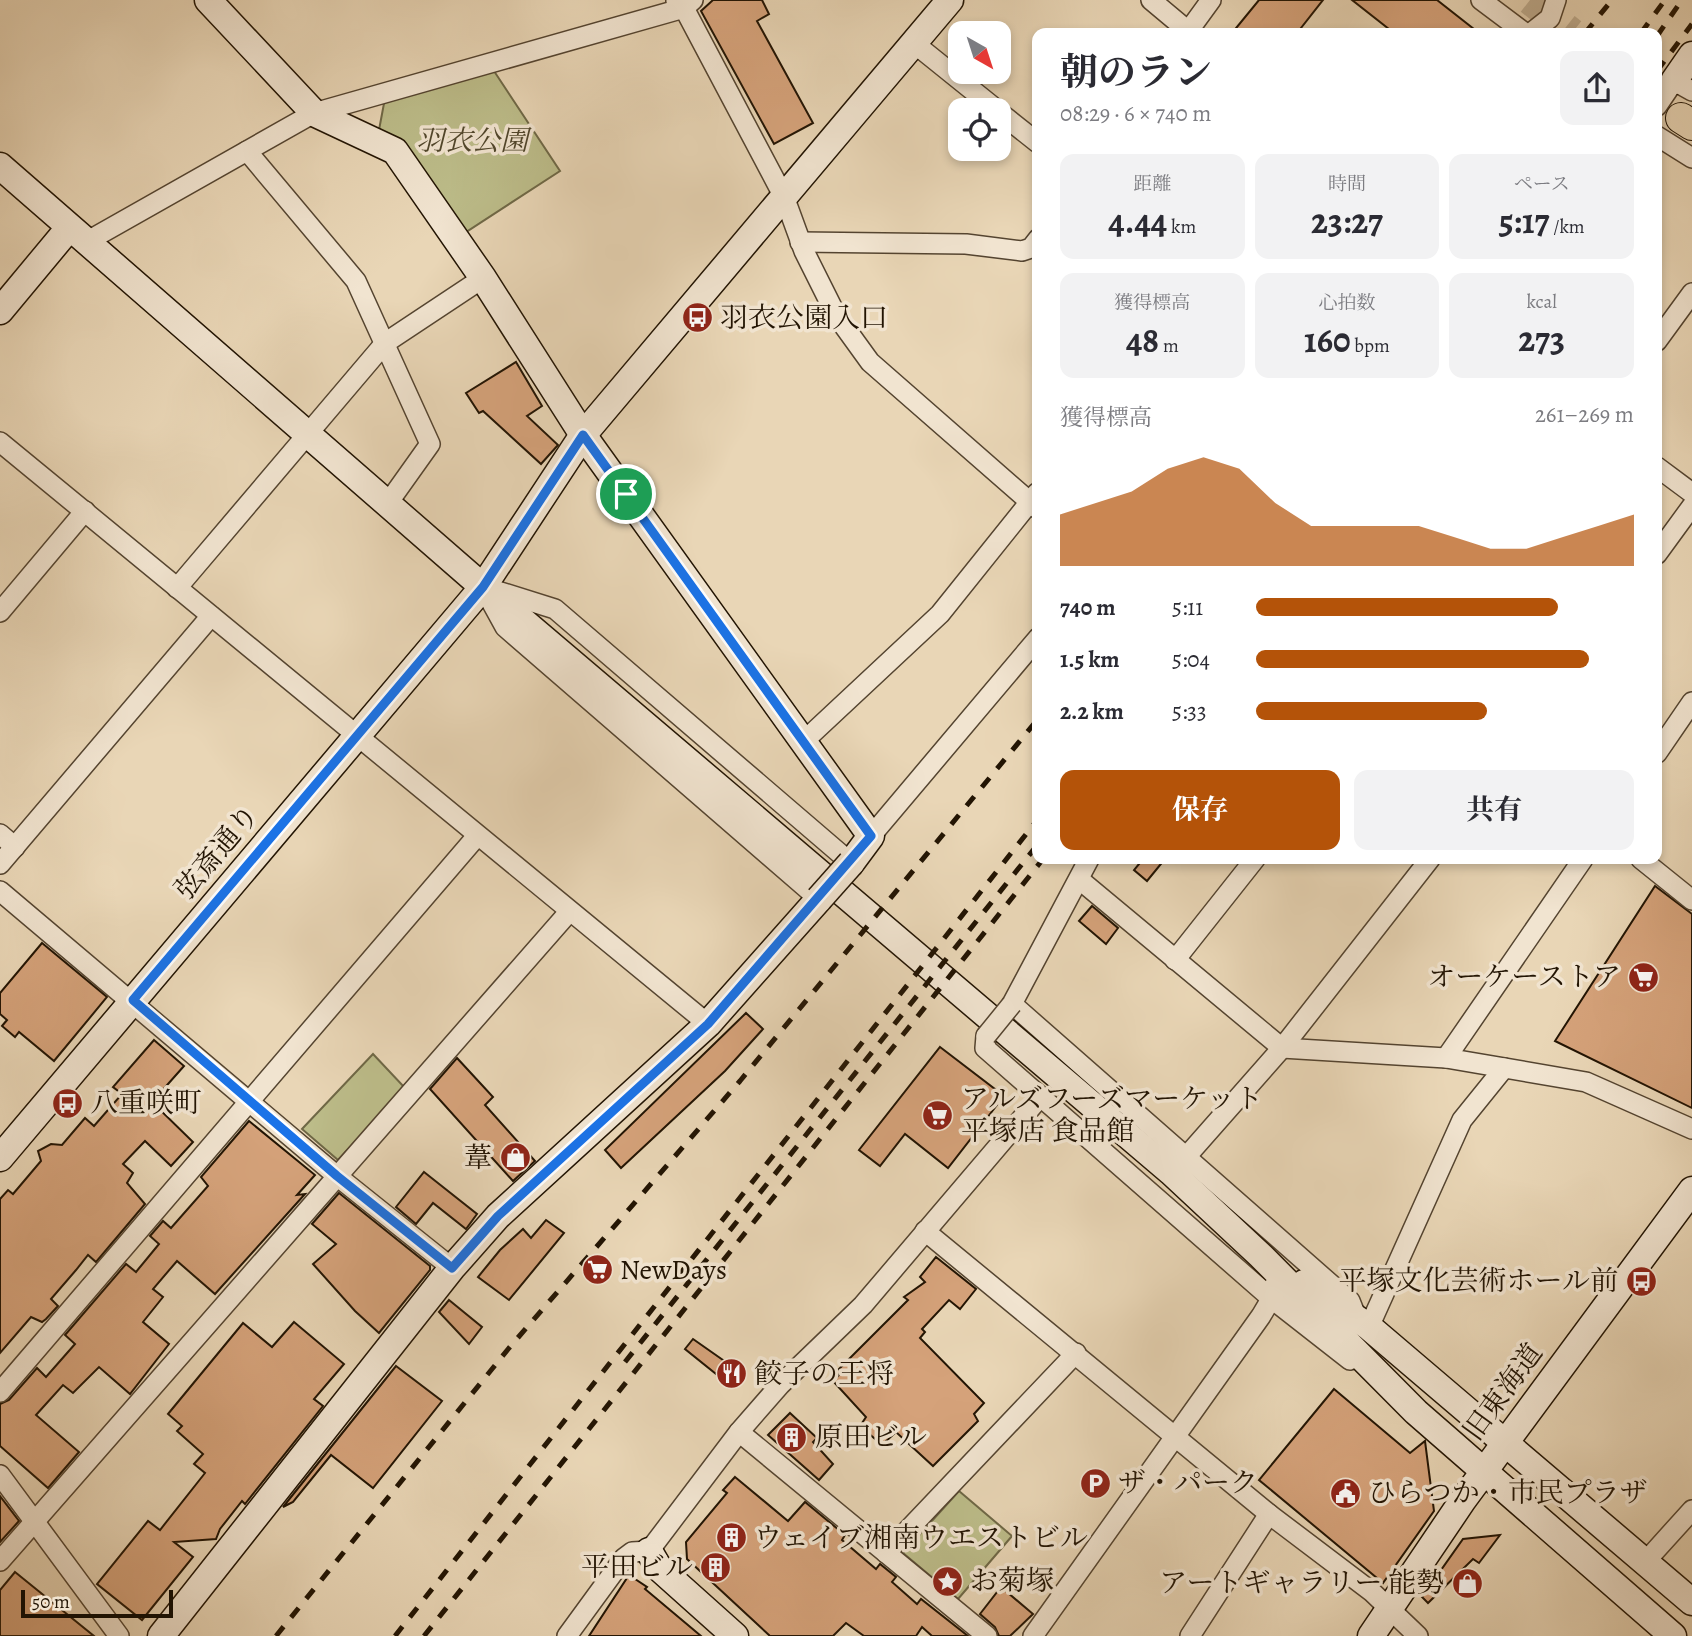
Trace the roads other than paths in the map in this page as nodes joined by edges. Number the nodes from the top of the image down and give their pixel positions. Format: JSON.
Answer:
{"nodes":[{"id":1,"x":208,"y":0,"type":"edge"},
{"id":2,"x":950,"y":0,"type":"edge"},
{"id":3,"x":1151,"y":0,"type":"edge"},
{"id":4,"x":1211,"y":0,"type":"edge"},
{"id":5,"x":1481,"y":0,"type":"edge"},
{"id":6,"x":1556,"y":0,"type":"edge"},
{"id":7,"x":684,"y":3,"type":"edge"},
{"id":8,"x":1182,"y":28,"type":"edge"},
{"id":9,"x":1190,"y":28,"type":"edge"},
{"id":10,"x":1518,"y":28,"type":"edge"},
{"id":11,"x":1537,"y":28,"type":"edge"},
{"id":12,"x":915,"y":44,"type":"junction"},
{"id":13,"x":1692,"y":55,"type":"edge"},
{"id":14,"x":1683,"y":86,"type":"edge"},
{"id":15,"x":982,"y":98,"type":"edge"},
{"id":16,"x":314,"y":113,"type":"junction"},
{"id":17,"x":1011,"y":121,"type":"edge"},
{"id":18,"x":1672,"y":121,"type":"edge"},
{"id":19,"x":1032,"y":138,"type":"edge"},
{"id":20,"x":247,"y":151,"type":"junction"},
{"id":21,"x":1692,"y":158,"type":"edge"},
{"id":22,"x":0,"y":166,"type":"edge"},
{"id":23,"x":785,"y":199,"type":"junction"},
{"id":24,"x":78,"y":235,"type":"junction"},
{"id":25,"x":800,"y":242,"type":"junction"},
{"id":26,"x":1032,"y":247,"type":"edge"},
{"id":27,"x":483,"y":278,"type":"junction"},
{"id":28,"x":1692,"y":292,"type":"edge"},
{"id":29,"x":0,"y":311,"type":"edge"},
{"id":30,"x":1662,"y":334,"type":"edge"},
{"id":31,"x":385,"y":343,"type":"junction"},
{"id":32,"x":307,"y":433,"type":"junction"},
{"id":33,"x":583,"y":435,"type":"junction"},
{"id":34,"x":0,"y":442,"type":"edge"},
{"id":35,"x":1662,"y":471,"type":"edge"},
{"id":36,"x":1692,"y":493,"type":"edge"},
{"id":37,"x":1032,"y":498,"type":"edge"},
{"id":38,"x":388,"y":503,"type":"junction"},
{"id":39,"x":1032,"y":505,"type":"edge"},
{"id":40,"x":1692,"y":506,"type":"edge"},
{"id":41,"x":85,"y":512,"type":"junction"},
{"id":42,"x":1662,"y":547,"type":"edge"},
{"id":43,"x":483,"y":587,"type":"junction"},
{"id":44,"x":177,"y":588,"type":"junction"},
{"id":45,"x":0,"y":612,"type":"edge"},
{"id":46,"x":211,"y":616,"type":"junction"},
{"id":47,"x":1032,"y":645,"type":"edge"},
{"id":48,"x":1692,"y":702,"type":"edge"},
{"id":49,"x":356,"y":737,"type":"junction"},
{"id":50,"x":804,"y":741,"type":"junction"},
{"id":51,"x":1662,"y":746,"type":"edge"},
{"id":52,"x":477,"y":836,"type":"junction"},
{"id":53,"x":871,"y":836,"type":"junction"},
{"id":54,"x":7,"y":840,"type":"edge"},
{"id":55,"x":850,"y":863,"type":"junction"},
{"id":56,"x":0,"y":864,"type":"edge"},
{"id":57,"x":1086,"y":864,"type":"edge"},
{"id":58,"x":1251,"y":864,"type":"edge"},
{"id":59,"x":1426,"y":864,"type":"edge"},
{"id":60,"x":1580,"y":864,"type":"edge"},
{"id":61,"x":1648,"y":864,"type":"edge"},
{"id":62,"x":1080,"y":880,"type":"junction"},
{"id":63,"x":0,"y":891,"type":"edge"},
{"id":64,"x":1690,"y":893,"type":"edge"},
{"id":65,"x":819,"y":899,"type":"junction"},
{"id":66,"x":569,"y":912,"type":"junction"},
{"id":67,"x":1175,"y":960,"type":"junction"},
{"id":68,"x":133,"y":1000,"type":"junction"},
{"id":69,"x":1012,"y":1004,"type":"junction"},
{"id":70,"x":708,"y":1024,"type":"junction"},
{"id":71,"x":1282,"y":1048,"type":"junction"},
{"id":72,"x":1446,"y":1058,"type":"junction"},
{"id":73,"x":1504,"y":1068,"type":"junction"},
{"id":74,"x":1040,"y":1097,"type":"junction"},
{"id":75,"x":250,"y":1102,"type":"junction"},
{"id":76,"x":1692,"y":1129,"type":"edge"},
{"id":77,"x":1186,"y":1157,"type":"junction"},
{"id":78,"x":0,"y":1158,"type":"edge"},
{"id":79,"x":337,"y":1176,"type":"junction"},
{"id":80,"x":1692,"y":1190,"type":"edge"},
{"id":81,"x":925,"y":1231,"type":"junction"},
{"id":82,"x":1261,"y":1256,"type":"junction"},
{"id":83,"x":452,"y":1268,"type":"junction"},
{"id":84,"x":1272,"y":1299,"type":"junction"},
{"id":85,"x":1362,"y":1321,"type":"junction"},
{"id":86,"x":1076,"y":1353,"type":"junction"},
{"id":87,"x":0,"y":1392,"type":"edge"},
{"id":88,"x":1416,"y":1412,"type":"junction"},
{"id":89,"x":739,"y":1432,"type":"junction"},
{"id":90,"x":1177,"y":1437,"type":"junction"},
{"id":91,"x":1505,"y":1443,"type":"junction"},
{"id":92,"x":1485,"y":1471,"type":"junction"},
{"id":93,"x":0,"y":1475,"type":"edge"},
{"id":94,"x":1692,"y":1510,"type":"edge"},
{"id":95,"x":1269,"y":1514,"type":"junction"},
{"id":96,"x":36,"y":1521,"type":"junction"},
{"id":97,"x":649,"y":1551,"type":"junction"},
{"id":98,"x":886,"y":1553,"type":"junction"},
{"id":99,"x":1646,"y":1561,"type":"junction"},
{"id":100,"x":0,"y":1562,"type":"edge"},
{"id":101,"x":1692,"y":1602,"type":"edge"},
{"id":102,"x":1390,"y":1609,"type":"junction"},
{"id":103,"x":120,"y":1636,"type":"edge"},
{"id":104,"x":161,"y":1636,"type":"edge"},
{"id":105,"x":567,"y":1636,"type":"edge"},
{"id":106,"x":735,"y":1636,"type":"edge"},
{"id":107,"x":988,"y":1636,"type":"edge"},
{"id":108,"x":1033,"y":1636,"type":"edge"},
{"id":109,"x":1190,"y":1636,"type":"edge"},
{"id":110,"x":1371,"y":1636,"type":"edge"},
{"id":111,"x":1418,"y":1636,"type":"edge"},
{"id":112,"x":1673,"y":1636,"type":"edge"}],
"edges":[{"from":1,"to":16,"type":"street"},
{"from":2,"to":12,"type":"street","name":"弦斎通り"},
{"from":3,"to":8,"type":"street"},
{"from":4,"to":9,"type":"street"},
{"from":5,"to":10,"type":"street"},
{"from":6,"to":11,"type":"street"},
{"from":7,"to":16,"type":"street"},
{"from":7,"to":23,"type":"street"},
{"from":12,"to":15,"type":"street"},
{"from":12,"to":23,"type":"street","name":"弦斎通り"},
{"from":13,"to":14,"type":"street"},
{"from":14,"to":18,"type":"street"},
{"from":16,"to":20,"type":"street"},
{"from":16,"to":27,"type":"street"},
{"from":17,"to":19,"type":"street"},
{"from":18,"to":21,"type":"street"},
{"from":20,"to":24,"type":"street"},
{"from":20,"to":31,"type":"street"},
{"from":22,"to":24,"type":"street"},
{"from":23,"to":25,"type":"street"},
{"from":23,"to":33,"type":"street","name":"弦斎通り"},
{"from":24,"to":29,"type":"street"},
{"from":24,"to":32,"type":"street"},
{"from":25,"to":26,"type":"street"},
{"from":25,"to":37,"type":"street"},
{"from":27,"to":31,"type":"street"},
{"from":27,"to":33,"type":"street"},
{"from":28,"to":30,"type":"street"},
{"from":31,"to":32,"type":"street"},
{"from":31,"to":38,"type":"street"},
{"from":32,"to":38,"type":"street"},
{"from":32,"to":44,"type":"street"},
{"from":33,"to":43,"type":"street","name":"弦斎通り"},
{"from":33,"to":50,"type":"street"},
{"from":34,"to":41,"type":"street"},
{"from":35,"to":36,"type":"street"},
{"from":38,"to":43,"type":"street"},
{"from":39,"to":50,"type":"street"},
{"from":40,"to":42,"type":"street"},
{"from":41,"to":44,"type":"street"},
{"from":41,"to":45,"type":"street"},
{"from":43,"to":49,"type":"street","name":"弦斎通り"},
{"from":43,"to":55,"type":"street"},
{"from":43,"to":65,"type":"street"},
{"from":43,"to":82,"type":"street"},
{"from":44,"to":46,"type":"street"},
{"from":46,"to":49,"type":"street"},
{"from":46,"to":54,"type":"street"},
{"from":47,"to":53,"type":"street"},
{"from":48,"to":51,"type":"street"},
{"from":49,"to":52,"type":"street"},
{"from":49,"to":68,"type":"street","name":"弦斎通り"},
{"from":50,"to":53,"type":"street"},
{"from":52,"to":66,"type":"street"},
{"from":52,"to":75,"type":"street"},
{"from":53,"to":55,"type":"street"},
{"from":54,"to":56,"type":"street"},
{"from":55,"to":65,"type":"street","bridge":true},
{"from":57,"to":62,"type":"street"},
{"from":58,"to":67,"type":"street"},
{"from":59,"to":71,"type":"street"},
{"from":60,"to":72,"type":"street"},
{"from":61,"to":64,"type":"street"},
{"from":62,"to":67,"type":"street"},
{"from":62,"to":69,"type":"street"},
{"from":63,"to":68,"type":"street"},
{"from":65,"to":70,"type":"street"},
{"from":66,"to":70,"type":"street"},
{"from":66,"to":79,"type":"street"},
{"from":67,"to":71,"type":"street"},
{"from":68,"to":75,"type":"street"},
{"from":68,"to":78,"type":"street","name":"弦斎通り"},
{"from":69,"to":74,"type":"street","bridge":true},
{"from":69,"to":77,"type":"street"},
{"from":70,"to":83,"type":"street"},
{"from":71,"to":72,"type":"street"},
{"from":71,"to":77,"type":"street"},
{"from":72,"to":73,"type":"street"},
{"from":73,"to":76,"type":"street"},
{"from":73,"to":85,"type":"street"},
{"from":74,"to":81,"type":"street"},
{"from":74,"to":84,"type":"street"},
{"from":75,"to":79,"type":"street"},
{"from":75,"to":87,"type":"street"},
{"from":77,"to":85,"type":"street"},
{"from":79,"to":83,"type":"street"},
{"from":79,"to":96,"type":"street"},
{"from":80,"to":91,"type":"street","name":"旧東海道"},
{"from":81,"to":86,"type":"street"},
{"from":81,"to":89,"type":"street"},
{"from":82,"to":84,"type":"street"},
{"from":82,"to":85,"type":"street"},
{"from":82,"to":88,"type":"street"},
{"from":83,"to":104,"type":"street"},
{"from":84,"to":88,"type":"street"},
{"from":84,"to":90,"type":"street"},
{"from":85,"to":91,"type":"street"},
{"from":86,"to":90,"type":"street"},
{"from":86,"to":98,"type":"street"},
{"from":88,"to":92,"type":"street"},
{"from":89,"to":97,"type":"street"},
{"from":89,"to":98,"type":"street"},
{"from":90,"to":95,"type":"street"},
{"from":90,"to":108,"type":"street"},
{"from":91,"to":92,"type":"street","name":"旧東海道"},
{"from":91,"to":99,"type":"street"},
{"from":92,"to":102,"type":"street","name":"旧東海道"},
{"from":92,"to":112,"type":"street"},
{"from":93,"to":96,"type":"street"},
{"from":94,"to":99,"type":"street"},
{"from":95,"to":102,"type":"street"},
{"from":95,"to":109,"type":"street"},
{"from":96,"to":100,"type":"street"},
{"from":96,"to":103,"type":"street"},
{"from":97,"to":105,"type":"street"},
{"from":97,"to":106,"type":"street"},
{"from":98,"to":107,"type":"street"},
{"from":99,"to":101,"type":"street"},
{"from":102,"to":110,"type":"street","name":"旧東海道"},
{"from":102,"to":111,"type":"street"}]}
